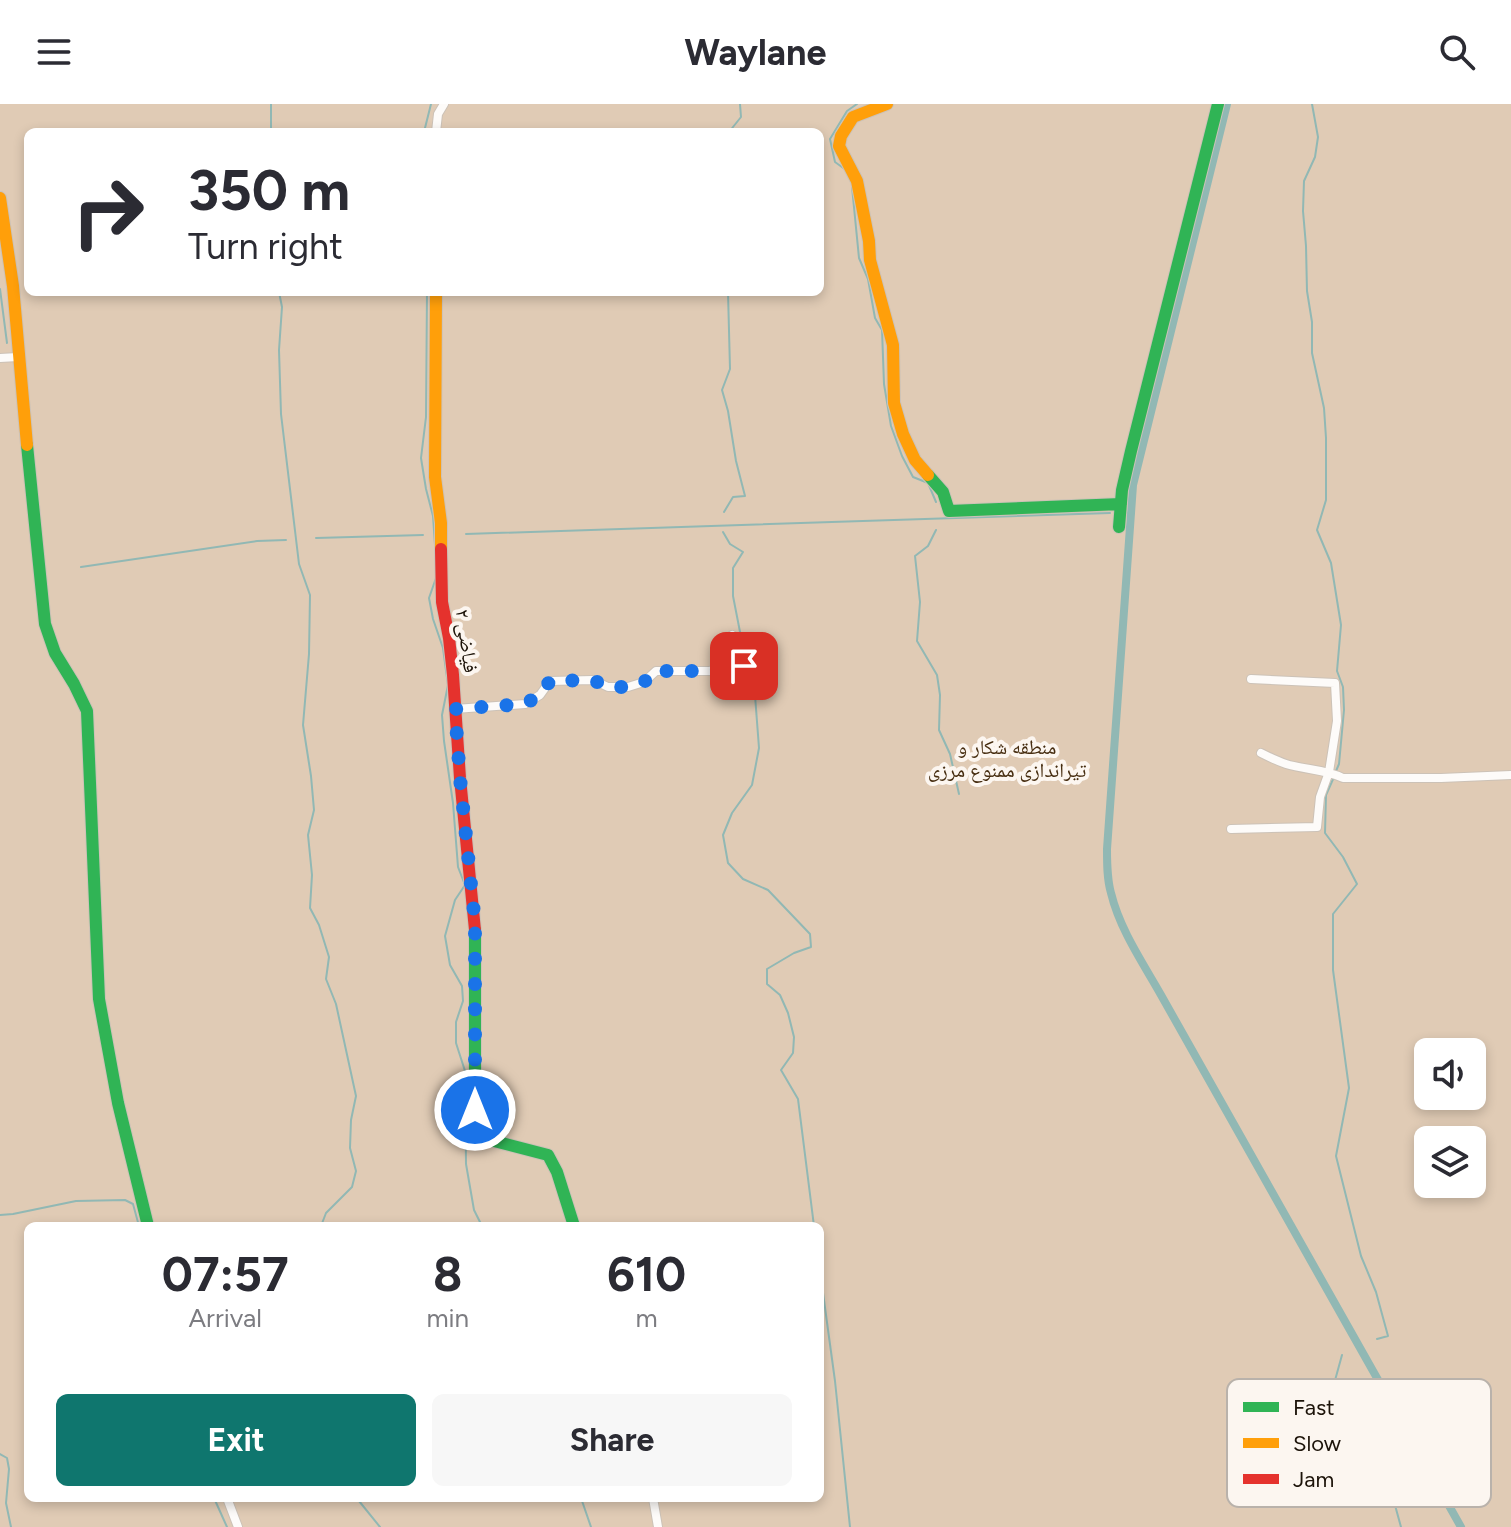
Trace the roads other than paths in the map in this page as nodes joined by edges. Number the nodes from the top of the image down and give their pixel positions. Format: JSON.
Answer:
{"nodes":[{"id":1,"x":444,"y":104,"type":"edge"},
{"id":2,"x":887,"y":104,"type":"edge"},
{"id":3,"x":1218,"y":104,"type":"edge"},
{"id":4,"x":436,"y":128,"type":"edge"},
{"id":5,"x":0,"y":198,"type":"edge"},
{"id":6,"x":436,"y":296,"type":"edge"},
{"id":7,"x":18,"y":357,"type":"junction"},
{"id":8,"x":0,"y":358,"type":"edge"},
{"id":9,"x":1121,"y":504,"type":"junction"},
{"id":10,"x":1119,"y":527,"type":"dead end"},
{"id":11,"x":732,"y":635,"type":"dead end"},
{"id":12,"x":1251,"y":679,"type":"dead end"},
{"id":13,"x":455,"y":709,"type":"junction"},
{"id":14,"x":1261,"y":753,"type":"dead end"},
{"id":15,"x":1333,"y":774,"type":"junction"},
{"id":16,"x":1511,"y":775,"type":"edge"},
{"id":17,"x":1231,"y":829,"type":"dead end"},
{"id":18,"x":147,"y":1222,"type":"edge"},
{"id":19,"x":573,"y":1222,"type":"edge"},
{"id":20,"x":229,"y":1502,"type":"edge"},
{"id":21,"x":654,"y":1502,"type":"edge"},
{"id":22,"x":238,"y":1527,"type":"edge"},
{"id":23,"x":658,"y":1527,"type":"edge"}],
"edges":[{"from":1,"to":4,"type":"street"},
{"from":2,"to":9,"type":"street"},
{"from":3,"to":9,"type":"street"},
{"from":5,"to":7,"type":"street"},
{"from":6,"to":13,"type":"street","name":"فیاضی ۲"},
{"from":7,"to":8,"type":"street"},
{"from":7,"to":18,"type":"street"},
{"from":9,"to":10,"type":"street"},
{"from":11,"to":13,"type":"street"},
{"from":12,"to":15,"type":"street"},
{"from":13,"to":19,"type":"street","name":"فیاضی ۲"},
{"from":14,"to":15,"type":"street"},
{"from":15,"to":16,"type":"street"},
{"from":15,"to":17,"type":"street"},
{"from":20,"to":22,"type":"street"},
{"from":21,"to":23,"type":"street"}]}
